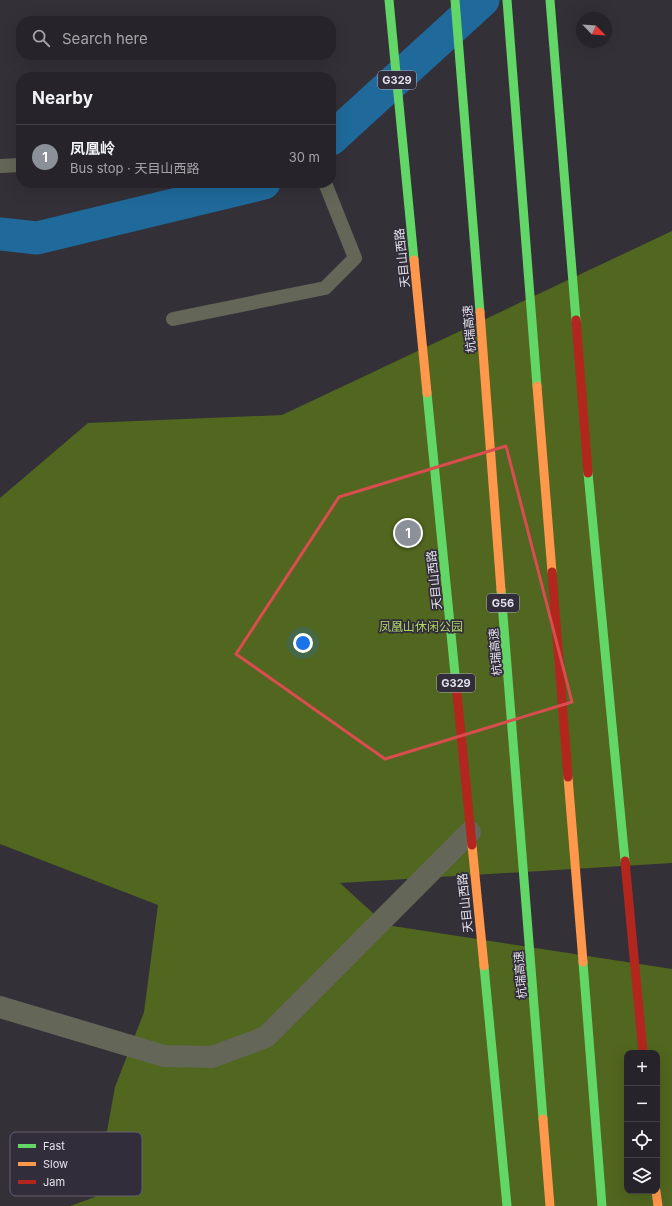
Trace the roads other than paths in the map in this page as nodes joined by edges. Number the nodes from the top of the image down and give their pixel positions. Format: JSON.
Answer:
{"nodes":[{"id":1,"x":389,"y":0,"type":"edge"},
{"id":2,"x":455,"y":0,"type":"edge"},
{"id":3,"x":507,"y":0,"type":"edge"},
{"id":4,"x":550,"y":0,"type":"edge"},
{"id":5,"x":16,"y":165,"type":"edge"},
{"id":6,"x":0,"y":166,"type":"edge"},
{"id":7,"x":327,"y":188,"type":"edge"},
{"id":8,"x":173,"y":319,"type":"dead end"},
{"id":9,"x":470,"y":832,"type":"junction"},
{"id":10,"x":0,"y":1007,"type":"edge"},
{"id":11,"x":643,"y":1050,"type":"edge"},
{"id":12,"x":656,"y":1194,"type":"edge"},
{"id":13,"x":507,"y":1206,"type":"edge"},
{"id":14,"x":550,"y":1206,"type":"edge"},
{"id":15,"x":602,"y":1206,"type":"edge"},
{"id":16,"x":658,"y":1206,"type":"edge"}],
"edges":[{"from":1,"to":9,"type":"highway","name":"天目山西路","number":"G329"},
{"from":2,"to":14,"type":"highway","name":"杭瑞高速","number":"G56"},
{"from":3,"to":15,"type":"highway"},
{"from":4,"to":11,"type":"highway"},
{"from":5,"to":6,"type":"lane"},
{"from":7,"to":8,"type":"lane"},
{"from":9,"to":10,"type":"street"},
{"from":9,"to":13,"type":"highway","name":"天目山西路","number":"G329"},
{"from":12,"to":16,"type":"highway"}]}
